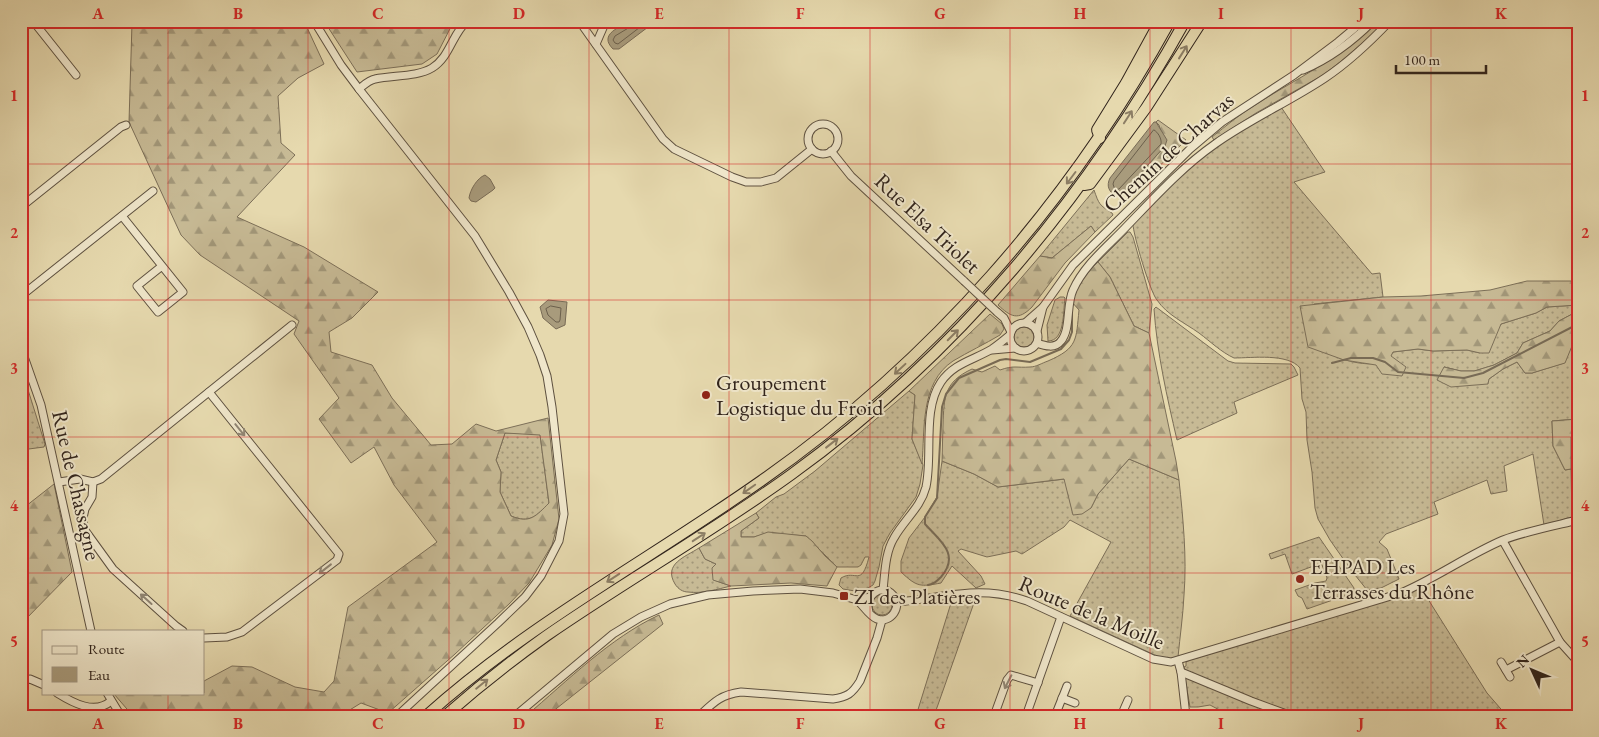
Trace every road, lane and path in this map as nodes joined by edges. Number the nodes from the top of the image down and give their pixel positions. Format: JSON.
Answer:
{"nodes":[{"id":1,"x":33,"y":21,"type":"edge"},
{"id":2,"x":314,"y":21,"type":"edge"},
{"id":3,"x":467,"y":21,"type":"edge"},
{"id":4,"x":577,"y":21,"type":"edge"},
{"id":5,"x":606,"y":21,"type":"edge"},
{"id":6,"x":1160,"y":21,"type":"edge"},
{"id":7,"x":1170,"y":21,"type":"edge"},
{"id":8,"x":1185,"y":21,"type":"edge"},
{"id":9,"x":1202,"y":21,"type":"edge"},
{"id":10,"x":1372,"y":21,"type":"edge"},
{"id":11,"x":1390,"y":21,"type":"edge"},
{"id":12,"x":1360,"y":22,"type":"edge"},
{"id":13,"x":596,"y":44,"type":"junction"},
{"id":14,"x":1294,"y":74,"type":"junction"},
{"id":15,"x":76,"y":75,"type":"dead end"},
{"id":16,"x":358,"y":89,"type":"junction"},
{"id":17,"x":126,"y":125,"type":"dead end"},
{"id":18,"x":1100,"y":138,"type":"junction"},
{"id":19,"x":812,"y":149,"type":"junction"},
{"id":20,"x":831,"y":151,"type":"junction"},
{"id":21,"x":1080,"y":186,"type":"junction"},
{"id":22,"x":153,"y":191,"type":"dead end"},
{"id":23,"x":21,"y":207,"type":"edge"},
{"id":24,"x":122,"y":216,"type":"junction"},
{"id":25,"x":162,"y":266,"type":"junction"},
{"id":26,"x":21,"y":296,"type":"edge"},
{"id":27,"x":1043,"y":307,"type":"junction"},
{"id":28,"x":1004,"y":318,"type":"junction"},
{"id":29,"x":1026,"y":322,"type":"junction"},
{"id":30,"x":1017,"y":324,"type":"junction"},
{"id":31,"x":292,"y":326,"type":"dead end"},
{"id":32,"x":1037,"y":331,"type":"junction"},
{"id":33,"x":1010,"y":334,"type":"junction"},
{"id":34,"x":1037,"y":343,"type":"junction"},
{"id":35,"x":21,"y":348,"type":"edge"},
{"id":36,"x":1015,"y":348,"type":"junction"},
{"id":37,"x":992,"y":350,"type":"junction"},
{"id":38,"x":209,"y":392,"type":"junction"},
{"id":39,"x":58,"y":482,"type":"junction"},
{"id":40,"x":93,"y":482,"type":"junction"},
{"id":41,"x":1578,"y":520,"type":"edge"},
{"id":42,"x":1503,"y":541,"type":"junction"},
{"id":43,"x":883,"y":590,"type":"junction"},
{"id":44,"x":870,"y":597,"type":"junction"},
{"id":45,"x":857,"y":600,"type":"junction"},
{"id":46,"x":897,"y":602,"type":"junction"},
{"id":47,"x":869,"y":612,"type":"junction"},
{"id":48,"x":1061,"y":617,"type":"junction"},
{"id":49,"x":882,"y":620,"type":"junction"},
{"id":50,"x":91,"y":630,"type":"edge"},
{"id":51,"x":182,"y":630,"type":"edge"},
{"id":52,"x":205,"y":638,"type":"edge"},
{"id":53,"x":1560,"y":642,"type":"junction"},
{"id":54,"x":1178,"y":661,"type":"junction"},
{"id":55,"x":1501,"y":662,"type":"dead end"},
{"id":56,"x":1578,"y":662,"type":"edge"},
{"id":57,"x":1181,"y":672,"type":"junction"},
{"id":58,"x":21,"y":682,"type":"edge"},
{"id":59,"x":1038,"y":683,"type":"junction"},
{"id":60,"x":42,"y":684,"type":"edge"},
{"id":61,"x":1067,"y":686,"type":"dead end"},
{"id":62,"x":59,"y":694,"type":"edge"},
{"id":63,"x":108,"y":694,"type":"edge"},
{"id":64,"x":1062,"y":698,"type":"junction"},
{"id":65,"x":1128,"y":700,"type":"dead end"},
{"id":66,"x":111,"y":701,"type":"junction"},
{"id":67,"x":1075,"y":703,"type":"dead end"},
{"id":68,"x":121,"y":716,"type":"edge"},
{"id":69,"x":397,"y":716,"type":"edge"},
{"id":70,"x":426,"y":716,"type":"edge"},
{"id":71,"x":445,"y":716,"type":"edge"},
{"id":72,"x":515,"y":716,"type":"edge"},
{"id":73,"x":699,"y":716,"type":"edge"},
{"id":74,"x":994,"y":716,"type":"edge"},
{"id":75,"x":1026,"y":716,"type":"edge"},
{"id":76,"x":1055,"y":716,"type":"edge"},
{"id":77,"x":1121,"y":716,"type":"edge"},
{"id":78,"x":1186,"y":716,"type":"edge"},
{"id":79,"x":1292,"y":716,"type":"edge"}],
"edges":[{"from":1,"to":15,"type":"street"},
{"from":2,"to":16,"type":"street"},
{"from":3,"to":16,"type":"street"},
{"from":4,"to":13,"type":"street"},
{"from":5,"to":13,"type":"street"},
{"from":6,"to":18,"type":"highway"},
{"from":7,"to":18,"type":"highway"},
{"from":21,"to":8,"type":"highway","one_way":true},
{"from":21,"to":9,"type":"highway","one_way":true},
{"from":10,"to":14,"type":"street"},
{"from":11,"to":34,"type":"street"},
{"from":12,"to":14,"type":"street","name":"Chemin de Charvas"},
{"from":13,"to":19,"type":"street"},
{"from":14,"to":27,"type":"street","name":"Chemin de Charvas"},
{"from":16,"to":69,"type":"street"},
{"from":17,"to":23,"type":"street"},
{"from":18,"to":70,"type":"highway","one_way":true},
{"from":19,"to":20,"type":"street"},
{"from":19,"to":20,"type":"street"},
{"from":20,"to":28,"type":"street","name":"Rue Elsa Triolet","bridge":true},
{"from":71,"to":21,"type":"highway","one_way":true},
{"from":22,"to":24,"type":"street"},
{"from":24,"to":25,"type":"street"},
{"from":24,"to":26,"type":"street"},
{"from":25,"to":25,"type":"street"},
{"from":27,"to":29,"type":"street","name":"Chemin de Charvas"},
{"from":27,"to":32,"type":"street","name":"Chemin de Charvas"},
{"from":28,"to":30,"type":"street","name":"Rue Elsa Triolet"},
{"from":28,"to":33,"type":"street","name":"Rue Elsa Triolet"},
{"from":29,"to":30,"type":"street"},
{"from":29,"to":32,"type":"street"},
{"from":30,"to":33,"type":"street"},
{"from":31,"to":38,"type":"street"},
{"from":32,"to":34,"type":"street"},
{"from":33,"to":36,"type":"street"},
{"from":33,"to":37,"type":"street"},
{"from":34,"to":36,"type":"street"},
{"from":35,"to":39,"type":"street","name":"Rue de Chassagne"},
{"from":36,"to":37,"type":"street"},
{"from":37,"to":43,"type":"street"},
{"from":38,"to":40,"type":"street"},
{"from":38,"to":52,"type":"street","one_way":true},
{"from":39,"to":40,"type":"street"},
{"from":39,"to":50,"type":"street","name":"Rue de Chassagne"},
{"from":51,"to":40,"type":"street","one_way":true},
{"from":41,"to":42,"type":"street","name":"Route de la Moille"},
{"from":42,"to":53,"type":"street"},
{"from":42,"to":54,"type":"street","name":"Route de la Moille"},
{"from":43,"to":44,"type":"street"},
{"from":43,"to":46,"type":"street"},
{"from":44,"to":45,"type":"street"},
{"from":44,"to":47,"type":"street"},
{"from":45,"to":47,"type":"street"},
{"from":45,"to":72,"type":"street"},
{"from":46,"to":48,"type":"street","name":"Route de la Moille"},
{"from":46,"to":49,"type":"street"},
{"from":47,"to":49,"type":"street"},
{"from":48,"to":54,"type":"street","name":"Route de la Moille"},
{"from":48,"to":59,"type":"street"},
{"from":49,"to":73,"type":"street"},
{"from":53,"to":55,"type":"street"},
{"from":53,"to":56,"type":"street"},
{"from":54,"to":57,"type":"street"},
{"from":57,"to":78,"type":"street"},
{"from":57,"to":79,"type":"street"},
{"from":58,"to":60,"type":"street"},
{"from":59,"to":74,"type":"street","one_way":true},
{"from":59,"to":75,"type":"street"},
{"from":61,"to":64,"type":"street"},
{"from":62,"to":66,"type":"street"},
{"from":63,"to":66,"type":"street"},
{"from":64,"to":67,"type":"street"},
{"from":64,"to":76,"type":"street"},
{"from":65,"to":77,"type":"street"},
{"from":66,"to":68,"type":"street"}]}
